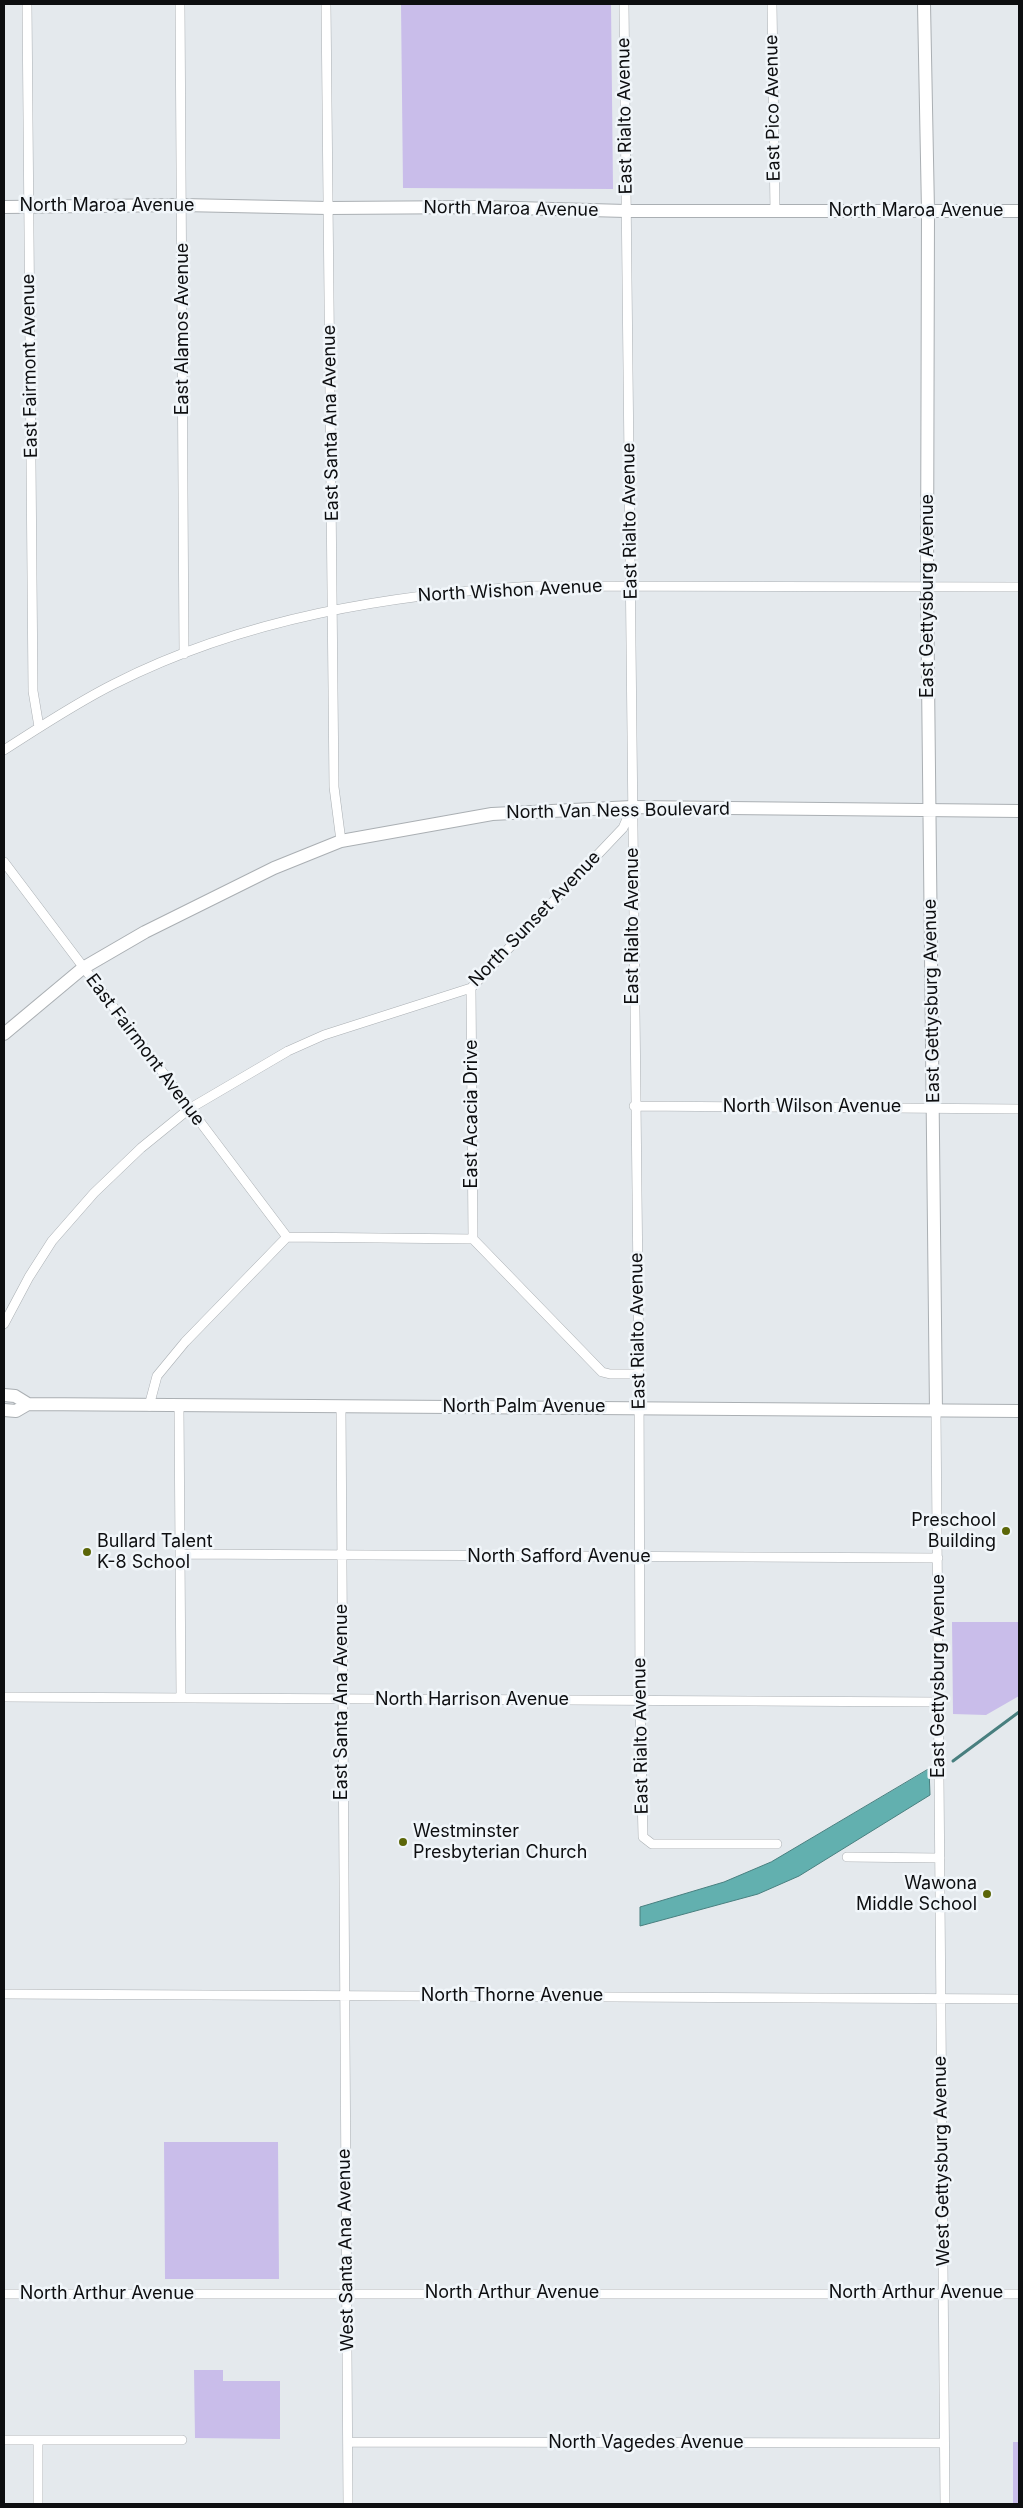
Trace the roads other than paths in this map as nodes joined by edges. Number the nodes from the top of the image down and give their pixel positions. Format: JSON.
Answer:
{"nodes":[{"id":1,"x":28,"y":4,"type":"edge"},
{"id":2,"x":180,"y":4,"type":"edge"},
{"id":3,"x":326,"y":4,"type":"edge"},
{"id":4,"x":624,"y":4,"type":"edge"},
{"id":5,"x":772,"y":4,"type":"edge"},
{"id":6,"x":924,"y":4,"type":"edge"},
{"id":7,"x":182,"y":206,"type":"junction"},
{"id":8,"x":4,"y":207,"type":"edge"},
{"id":9,"x":28,"y":208,"type":"junction"},
{"id":10,"x":328,"y":208,"type":"junction"},
{"id":11,"x":626,"y":211,"type":"junction"},
{"id":12,"x":928,"y":211,"type":"junction"},
{"id":13,"x":1019,"y":211,"type":"edge"},
{"id":14,"x":775,"y":212,"type":"junction"},
{"id":15,"x":631,"y":585,"type":"junction"},
{"id":16,"x":927,"y":587,"type":"junction"},
{"id":17,"x":1019,"y":587,"type":"edge"},
{"id":18,"x":333,"y":610,"type":"junction"},
{"id":19,"x":184,"y":654,"type":"junction"},
{"id":20,"x":39,"y":727,"type":"junction"},
{"id":21,"x":4,"y":750,"type":"edge"},
{"id":22,"x":632,"y":807,"type":"junction"},
{"id":23,"x":1019,"y":811,"type":"edge"},
{"id":24,"x":929,"y":812,"type":"junction"},
{"id":25,"x":341,"y":841,"type":"junction"},
{"id":26,"x":4,"y":862,"type":"edge"},
{"id":27,"x":83,"y":968,"type":"junction"},
{"id":28,"x":471,"y":988,"type":"junction"},
{"id":29,"x":4,"y":1034,"type":"edge"},
{"id":30,"x":634,"y":1106,"type":"junction"},
{"id":31,"x":934,"y":1108,"type":"junction"},
{"id":32,"x":1019,"y":1108,"type":"edge"},
{"id":33,"x":189,"y":1109,"type":"junction"},
{"id":34,"x":288,"y":1237,"type":"junction"},
{"id":35,"x":473,"y":1240,"type":"junction"},
{"id":36,"x":4,"y":1324,"type":"edge"},
{"id":37,"x":639,"y":1374,"type":"junction"},
{"id":38,"x":4,"y":1395,"type":"edge"},
{"id":39,"x":28,"y":1404,"type":"junction"},
{"id":40,"x":148,"y":1406,"type":"junction"},
{"id":41,"x":178,"y":1407,"type":"junction"},
{"id":42,"x":639,"y":1407,"type":"junction"},
{"id":43,"x":340,"y":1408,"type":"junction"},
{"id":44,"x":4,"y":1410,"type":"edge"},
{"id":45,"x":936,"y":1411,"type":"junction"},
{"id":46,"x":1019,"y":1411,"type":"edge"},
{"id":47,"x":180,"y":1554,"type":"junction"},
{"id":48,"x":341,"y":1556,"type":"junction"},
{"id":49,"x":639,"y":1557,"type":"junction"},
{"id":50,"x":938,"y":1558,"type":"junction"},
{"id":51,"x":4,"y":1697,"type":"edge"},
{"id":52,"x":181,"y":1698,"type":"junction"},
{"id":53,"x":342,"y":1700,"type":"junction"},
{"id":54,"x":640,"y":1702,"type":"junction"},
{"id":55,"x":939,"y":1702,"type":"junction"},
{"id":56,"x":777,"y":1844,"type":"dead end"},
{"id":57,"x":847,"y":1857,"type":"dead end"},
{"id":58,"x":940,"y":1858,"type":"junction"},
{"id":59,"x":4,"y":1994,"type":"edge"},
{"id":60,"x":344,"y":1996,"type":"junction"},
{"id":61,"x":940,"y":1999,"type":"junction"},
{"id":62,"x":1019,"y":1999,"type":"edge"},
{"id":63,"x":944,"y":2293,"type":"junction"},
{"id":64,"x":4,"y":2294,"type":"edge"},
{"id":65,"x":347,"y":2294,"type":"junction"},
{"id":66,"x":1019,"y":2294,"type":"edge"},
{"id":67,"x":4,"y":2440,"type":"edge"},
{"id":68,"x":182,"y":2440,"type":"dead end"},
{"id":69,"x":38,"y":2441,"type":"junction"},
{"id":70,"x":348,"y":2442,"type":"junction"},
{"id":71,"x":944,"y":2444,"type":"junction"},
{"id":72,"x":38,"y":2504,"type":"edge"},
{"id":73,"x":348,"y":2504,"type":"edge"},
{"id":74,"x":944,"y":2504,"type":"edge"}],
"edges":[{"from":1,"to":9,"type":"street","name":"East Fairmont Avenue"},
{"from":2,"to":7,"type":"street","name":"East Alamos Avenue"},
{"from":3,"to":10,"type":"street","name":"East Santa Ana Avenue"},
{"from":4,"to":11,"type":"street","name":"East Rialto Avenue"},
{"from":5,"to":14,"type":"street","name":"East Pico Avenue"},
{"from":6,"to":12,"type":"street","name":"East Gettysburg Avenue"},
{"from":7,"to":9,"type":"street","name":"North Maroa Avenue"},
{"from":7,"to":10,"type":"street","name":"North Maroa Avenue"},
{"from":7,"to":19,"type":"street","name":"East Alamos Avenue"},
{"from":8,"to":9,"type":"street","name":"North Maroa Avenue"},
{"from":9,"to":20,"type":"street","name":"East Fairmont Avenue"},
{"from":10,"to":11,"type":"street","name":"North Maroa Avenue"},
{"from":10,"to":18,"type":"street","name":"East Santa Ana Avenue"},
{"from":11,"to":14,"type":"street","name":"North Maroa Avenue"},
{"from":11,"to":15,"type":"street","name":"East Rialto Avenue"},
{"from":12,"to":13,"type":"street","name":"North Maroa Avenue"},
{"from":12,"to":14,"type":"street","name":"North Maroa Avenue"},
{"from":12,"to":16,"type":"street","name":"East Gettysburg Avenue"},
{"from":15,"to":16,"type":"street","name":"North Wishon Avenue"},
{"from":15,"to":18,"type":"street","name":"North Wishon Avenue"},
{"from":15,"to":22,"type":"street","name":"East Rialto Avenue"},
{"from":16,"to":17,"type":"street","name":"North Wishon Avenue"},
{"from":16,"to":24,"type":"street","name":"East Gettysburg Avenue"},
{"from":18,"to":19,"type":"street","name":"North Wishon Avenue"},
{"from":18,"to":25,"type":"street","name":"East Santa Ana Avenue"},
{"from":19,"to":20,"type":"street","name":"North Wishon Avenue"},
{"from":20,"to":21,"type":"street","name":"North Wishon Avenue"},
{"from":22,"to":24,"type":"street","name":"North Van Ness Boulevard"},
{"from":22,"to":25,"type":"street","name":"North Van Ness Boulevard"},
{"from":22,"to":28,"type":"street","name":"North Sunset Avenue"},
{"from":22,"to":30,"type":"street","name":"East Rialto Avenue"},
{"from":23,"to":24,"type":"street","name":"North Van Ness Boulevard"},
{"from":24,"to":31,"type":"street","name":"East Gettysburg Avenue"},
{"from":25,"to":27,"type":"street","name":"North Van Ness Boulevard"},
{"from":26,"to":27,"type":"street","name":"East Fairmont Avenue"},
{"from":27,"to":29,"type":"street","name":"North Van Ness Boulevard"},
{"from":27,"to":33,"type":"street","name":"East Fairmont Avenue"},
{"from":28,"to":33,"type":"street","name":"North Sunset Avenue"},
{"from":28,"to":35,"type":"street","name":"East Acacia Drive"},
{"from":30,"to":31,"type":"street","name":"North Wilson Avenue"},
{"from":30,"to":37,"type":"street","name":"East Rialto Avenue"},
{"from":31,"to":32,"type":"street","name":"North Wilson Avenue"},
{"from":31,"to":45,"type":"street","name":"East Gettysburg Avenue"},
{"from":33,"to":34,"type":"street","name":"East Fairmont Avenue"},
{"from":33,"to":36,"type":"street","name":"North Sunset Avenue"},
{"from":34,"to":35,"type":"street"},
{"from":34,"to":40,"type":"street"},
{"from":35,"to":37,"type":"street"},
{"from":37,"to":42,"type":"street","name":"East Rialto Avenue"},
{"from":38,"to":39,"type":"street","name":"North Palm Avenue"},
{"from":39,"to":40,"type":"street","name":"North Palm Avenue"},
{"from":39,"to":44,"type":"street","name":"North Palm Avenue"},
{"from":40,"to":41,"type":"street","name":"North Palm Avenue"},
{"from":41,"to":43,"type":"street","name":"North Palm Avenue"},
{"from":41,"to":47,"type":"street"},
{"from":42,"to":43,"type":"street","name":"North Palm Avenue"},
{"from":42,"to":45,"type":"street","name":"North Palm Avenue"},
{"from":42,"to":49,"type":"street","name":"East Rialto Avenue"},
{"from":43,"to":48,"type":"street","name":"East Santa Ana Avenue"},
{"from":45,"to":46,"type":"street","name":"North Palm Avenue"},
{"from":45,"to":50,"type":"street","name":"East Gettysburg Avenue"},
{"from":47,"to":48,"type":"street","name":"North Safford Avenue"},
{"from":47,"to":52,"type":"street"},
{"from":48,"to":49,"type":"street","name":"North Safford Avenue"},
{"from":48,"to":53,"type":"street","name":"East Santa Ana Avenue"},
{"from":49,"to":50,"type":"street","name":"North Safford Avenue"},
{"from":49,"to":54,"type":"street","name":"East Rialto Avenue"},
{"from":50,"to":55,"type":"street","name":"East Gettysburg Avenue"},
{"from":51,"to":52,"type":"street","name":"North Harrison Avenue"},
{"from":52,"to":53,"type":"street","name":"North Harrison Avenue"},
{"from":53,"to":54,"type":"street","name":"North Harrison Avenue"},
{"from":53,"to":60,"type":"street","name":"East Santa Ana Avenue"},
{"from":54,"to":55,"type":"street","name":"North Harrison Avenue"},
{"from":54,"to":56,"type":"street","name":"East Rialto Avenue"},
{"from":55,"to":58,"type":"street","name":"East Gettysburg Avenue"},
{"from":57,"to":58,"type":"street"},
{"from":58,"to":61,"type":"street","name":"East Gettysburg Avenue"},
{"from":59,"to":60,"type":"street","name":"North Thorne Avenue"},
{"from":60,"to":61,"type":"street","name":"North Thorne Avenue"},
{"from":60,"to":65,"type":"street","name":"West Santa Ana Avenue"},
{"from":61,"to":62,"type":"street","name":"North Thorne Avenue"},
{"from":61,"to":63,"type":"street","name":"West Gettysburg Avenue"},
{"from":63,"to":65,"type":"street","name":"North Arthur Avenue"},
{"from":63,"to":66,"type":"street","name":"North Arthur Avenue"},
{"from":63,"to":71,"type":"street","name":"West Gettysburg Avenue"},
{"from":64,"to":65,"type":"street","name":"North Arthur Avenue"},
{"from":65,"to":70,"type":"street","name":"West Santa Ana Avenue"},
{"from":67,"to":69,"type":"street"},
{"from":68,"to":69,"type":"street"},
{"from":69,"to":72,"type":"street"},
{"from":70,"to":71,"type":"street","name":"North Vagedes Avenue"},
{"from":70,"to":73,"type":"street","name":"West Santa Ana Avenue"},
{"from":71,"to":74,"type":"street","name":"West Gettysburg Avenue"}]}
